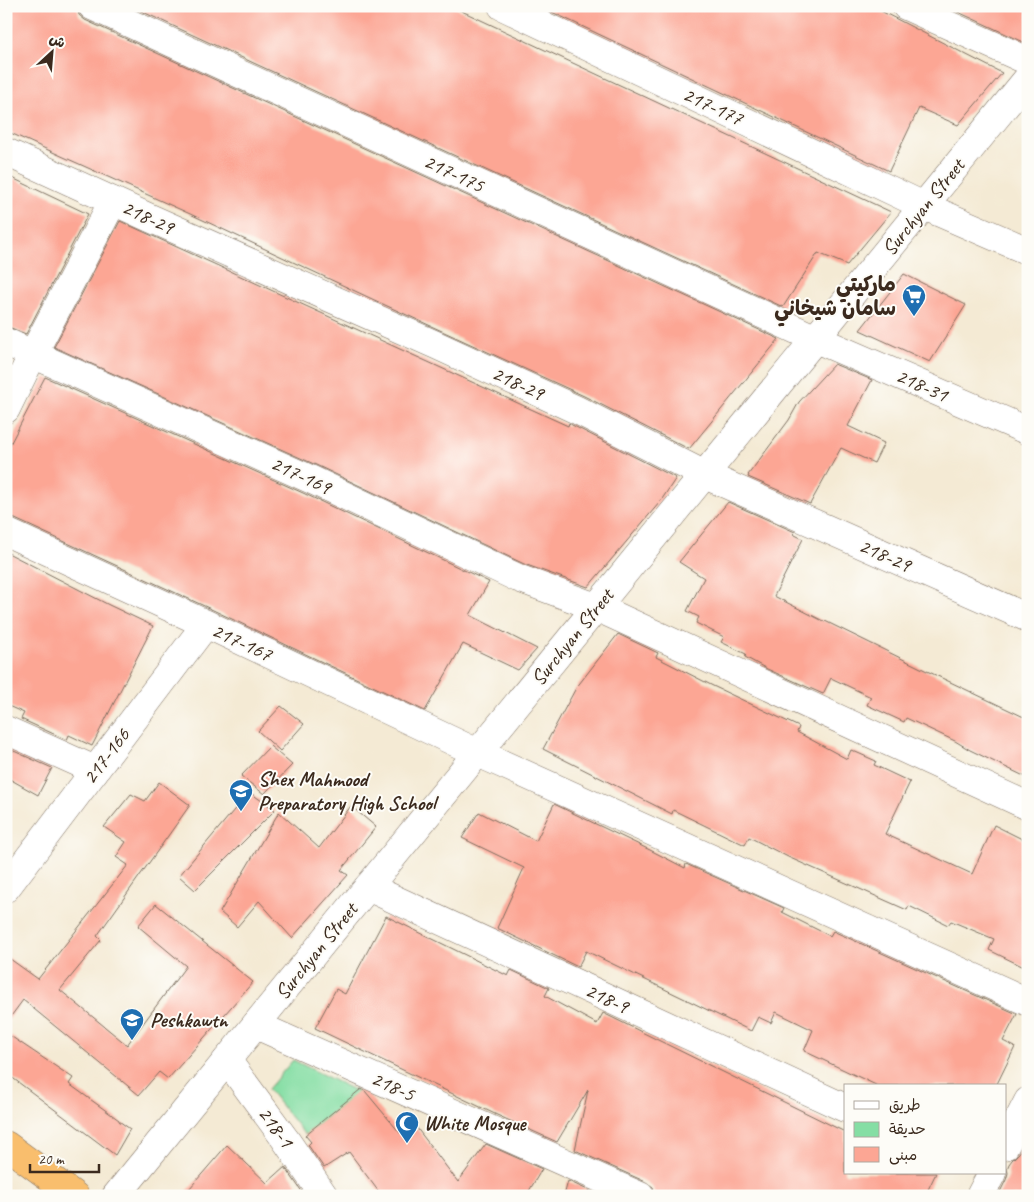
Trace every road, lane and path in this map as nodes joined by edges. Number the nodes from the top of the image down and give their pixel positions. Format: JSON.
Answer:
{"nodes":[{"id":1,"x":92,"y":6,"type":"edge"},
{"id":2,"x":502,"y":6,"type":"edge"},
{"id":3,"x":906,"y":6,"type":"edge"},
{"id":4,"x":1028,"y":61,"type":"edge"},
{"id":5,"x":1028,"y":78,"type":"edge"},
{"id":6,"x":6,"y":152,"type":"edge"},
{"id":7,"x":113,"y":201,"type":"junction"},
{"id":8,"x":924,"y":206,"type":"junction"},
{"id":9,"x":1028,"y":251,"type":"edge"},
{"id":10,"x":816,"y":338,"type":"junction"},
{"id":11,"x":6,"y":342,"type":"edge"},
{"id":12,"x":33,"y":354,"type":"junction"},
{"id":13,"x":6,"y":409,"type":"edge"},
{"id":14,"x":1028,"y":431,"type":"edge"},
{"id":15,"x":705,"y":474,"type":"junction"},
{"id":16,"x":6,"y":532,"type":"edge"},
{"id":17,"x":596,"y":608,"type":"junction"},
{"id":18,"x":1028,"y":618,"type":"edge"},
{"id":19,"x":206,"y":624,"type":"junction"},
{"id":20,"x":6,"y":730,"type":"edge"},
{"id":21,"x":478,"y":753,"type":"junction"},
{"id":22,"x":95,"y":770,"type":"junction"},
{"id":23,"x":1028,"y":806,"type":"edge"},
{"id":24,"x":6,"y":888,"type":"edge"},
{"id":25,"x":368,"y":888,"type":"junction"},
{"id":26,"x":1028,"y":1002,"type":"edge"},
{"id":27,"x":256,"y":1025,"type":"junction"},
{"id":28,"x":226,"y":1060,"type":"junction"},
{"id":29,"x":1028,"y":1101,"type":"edge"},
{"id":30,"x":844,"y":1108,"type":"edge"},
{"id":31,"x":1006,"y":1144,"type":"edge"},
{"id":32,"x":6,"y":1145,"type":"edge"},
{"id":33,"x":75,"y":1196,"type":"edge"},
{"id":34,"x":116,"y":1196,"type":"edge"},
{"id":35,"x":324,"y":1196,"type":"edge"},
{"id":36,"x":640,"y":1196,"type":"edge"}],
"edges":[{"from":1,"to":10,"type":"street","name":"217-175"},
{"from":2,"to":8,"type":"street","name":"217-177"},
{"from":3,"to":4,"type":"street"},
{"from":5,"to":8,"type":"street","name":"Surchyan Street"},
{"from":6,"to":7,"type":"street","name":"218-29"},
{"from":7,"to":12,"type":"street"},
{"from":7,"to":15,"type":"street","name":"218-29"},
{"from":8,"to":9,"type":"street","name":"217-177"},
{"from":8,"to":10,"type":"street","name":"Surchyan Street"},
{"from":10,"to":14,"type":"street","name":"218-31"},
{"from":10,"to":15,"type":"street","name":"Surchyan Street"},
{"from":11,"to":12,"type":"street","name":"217-169"},
{"from":12,"to":13,"type":"street"},
{"from":12,"to":17,"type":"street","name":"217-169"},
{"from":15,"to":17,"type":"street","name":"Surchyan Street"},
{"from":15,"to":18,"type":"street","name":"218-29"},
{"from":16,"to":19,"type":"street","name":"217-167"},
{"from":17,"to":21,"type":"street","name":"Surchyan Street"},
{"from":17,"to":23,"type":"street","name":"217-169"},
{"from":19,"to":21,"type":"street","name":"217-167"},
{"from":19,"to":22,"type":"street","name":"217-166"},
{"from":20,"to":22,"type":"street"},
{"from":21,"to":25,"type":"street","name":"Surchyan Street"},
{"from":21,"to":26,"type":"street","name":"217-167"},
{"from":22,"to":24,"type":"street","name":"217-166"},
{"from":25,"to":27,"type":"street","name":"Surchyan Street"},
{"from":25,"to":30,"type":"street","name":"218-9"},
{"from":27,"to":28,"type":"street","name":"Surchyan Street"},
{"from":27,"to":36,"type":"street","name":"218-5"},
{"from":28,"to":34,"type":"street","name":"Surchyan Street"},
{"from":28,"to":35,"type":"street","name":"218-1"},
{"from":29,"to":31,"type":"street"},
{"from":32,"to":33,"type":"highway"}]}
